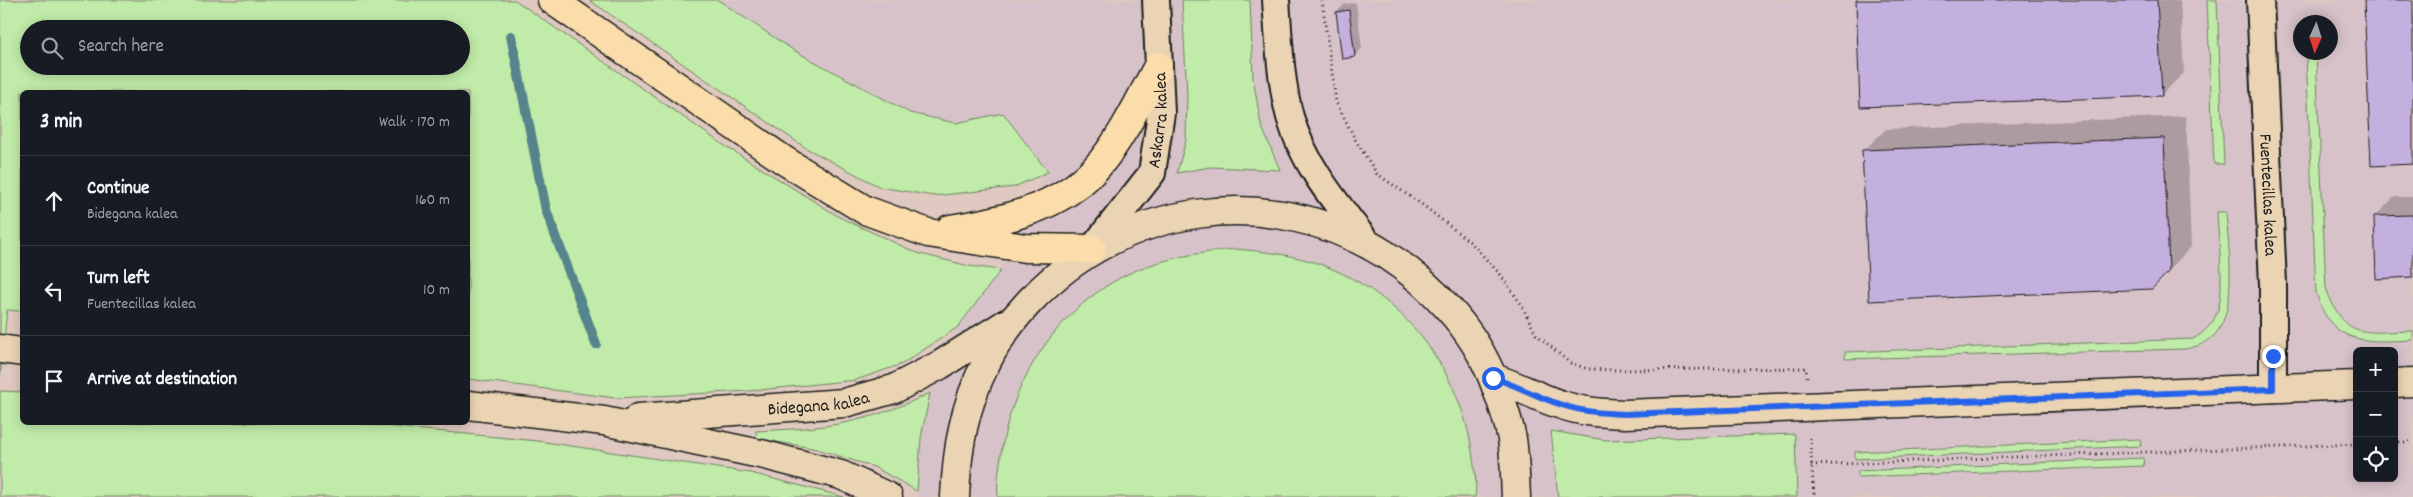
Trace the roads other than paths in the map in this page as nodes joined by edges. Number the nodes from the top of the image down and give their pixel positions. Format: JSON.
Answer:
{"nodes":[{"id":1,"x":552,"y":0,"type":"edge"},
{"id":2,"x":1156,"y":0,"type":"edge"},
{"id":3,"x":1276,"y":0,"type":"edge"},
{"id":4,"x":2260,"y":0,"type":"edge"},
{"id":5,"x":1158,"y":66,"type":"junction"},
{"id":6,"x":928,"y":233,"type":"junction"},
{"id":7,"x":1368,"y":244,"type":"junction"},
{"id":8,"x":1092,"y":249,"type":"junction"},
{"id":9,"x":1012,"y":320,"type":"junction"},
{"id":10,"x":0,"y":349,"type":"edge"},
{"id":11,"x":20,"y":352,"type":"edge"},
{"id":12,"x":1493,"y":378,"type":"junction"},
{"id":13,"x":2413,"y":382,"type":"edge"},
{"id":14,"x":2398,"y":383,"type":"edge"},
{"id":15,"x":2353,"y":385,"type":"edge"},
{"id":16,"x":2273,"y":389,"type":"junction"},
{"id":17,"x":470,"y":404,"type":"edge"},
{"id":18,"x":604,"y":421,"type":"junction"},
{"id":19,"x":888,"y":497,"type":"edge"},
{"id":20,"x":955,"y":497,"type":"edge"},
{"id":21,"x":1516,"y":497,"type":"edge"}],
"edges":[{"from":1,"to":6,"type":"highway"},
{"from":2,"to":5,"type":"street","name":"Askarra kalea"},
{"from":3,"to":7,"type":"street"},
{"from":4,"to":16,"type":"street","name":"Fuentecillas kalea"},
{"from":5,"to":6,"type":"highway"},
{"from":5,"to":8,"type":"street","name":"Askarra kalea"},
{"from":6,"to":8,"type":"highway"},
{"from":7,"to":8,"type":"street"},
{"from":7,"to":12,"type":"street"},
{"from":8,"to":9,"type":"street"},
{"from":9,"to":18,"type":"street","name":"Bidegana kalea"},
{"from":9,"to":20,"type":"street"},
{"from":10,"to":11,"type":"street"},
{"from":12,"to":16,"type":"street"},
{"from":12,"to":21,"type":"street"},
{"from":13,"to":14,"type":"street"},
{"from":15,"to":16,"type":"street"},
{"from":17,"to":18,"type":"street","name":"Bidegana kalea"},
{"from":18,"to":19,"type":"street","name":"Bidegana kalea"}]}
